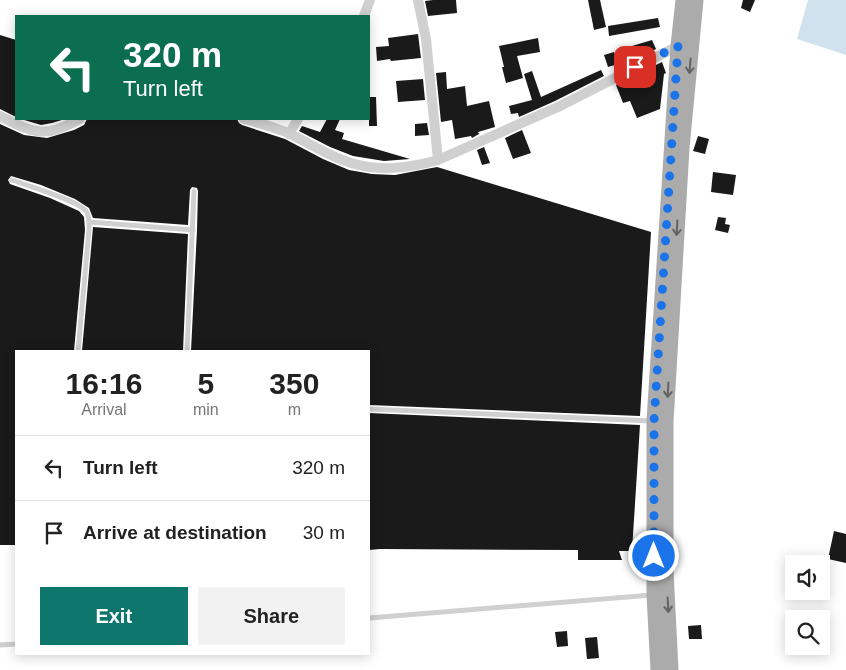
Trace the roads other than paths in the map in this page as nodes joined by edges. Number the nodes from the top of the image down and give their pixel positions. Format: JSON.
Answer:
{"nodes":[{"id":1,"x":370,"y":0,"type":"edge"},
{"id":2,"x":418,"y":0,"type":"edge"},
{"id":3,"x":683,"y":0,"type":"edge"},
{"id":4,"x":696,"y":0,"type":"edge"},
{"id":5,"x":364,"y":15,"type":"edge"},
{"id":6,"x":683,"y":40,"type":"junction"},
{"id":7,"x":0,"y":116,"type":"edge"},
{"id":8,"x":78,"y":120,"type":"edge"},
{"id":9,"x":248,"y":120,"type":"edge"},
{"id":10,"x":297,"y":120,"type":"edge"},
{"id":11,"x":289,"y":134,"type":"junction"},
{"id":12,"x":438,"y":160,"type":"junction"},
{"id":13,"x":12,"y":180,"type":"dead end"},
{"id":14,"x":194,"y":191,"type":"dead end"},
{"id":15,"x":89,"y":222,"type":"junction"},
{"id":16,"x":193,"y":230,"type":"junction"},
{"id":17,"x":78,"y":350,"type":"edge"},
{"id":18,"x":187,"y":350,"type":"edge"},
{"id":19,"x":370,"y":408,"type":"edge"},
{"id":20,"x":654,"y":421,"type":"junction"},
{"id":21,"x":654,"y":595,"type":"junction"},
{"id":22,"x":370,"y":618,"type":"edge"},
{"id":23,"x":15,"y":644,"type":"edge"},
{"id":24,"x":0,"y":645,"type":"edge"},
{"id":25,"x":658,"y":670,"type":"edge"},
{"id":26,"x":671,"y":670,"type":"edge"}],
"edges":[{"from":1,"to":5,"type":"street"},
{"from":2,"to":12,"type":"street"},
{"from":3,"to":6,"type":"main road"},
{"from":4,"to":6,"type":"main road"},
{"from":6,"to":12,"type":"street"},
{"from":6,"to":20,"type":"main road"},
{"from":6,"to":26,"type":"main road","one_way":true},
{"from":7,"to":8,"type":"street"},
{"from":9,"to":11,"type":"street"},
{"from":10,"to":11,"type":"street"},
{"from":11,"to":12,"type":"street"},
{"from":13,"to":15,"type":"lane"},
{"from":14,"to":16,"type":"lane"},
{"from":15,"to":16,"type":"lane"},
{"from":15,"to":17,"type":"lane"},
{"from":16,"to":18,"type":"lane"},
{"from":19,"to":20,"type":"lane"},
{"from":20,"to":21,"type":"main road"},
{"from":21,"to":22,"type":"lane"},
{"from":21,"to":25,"type":"main road"},
{"from":23,"to":24,"type":"lane"}]}
